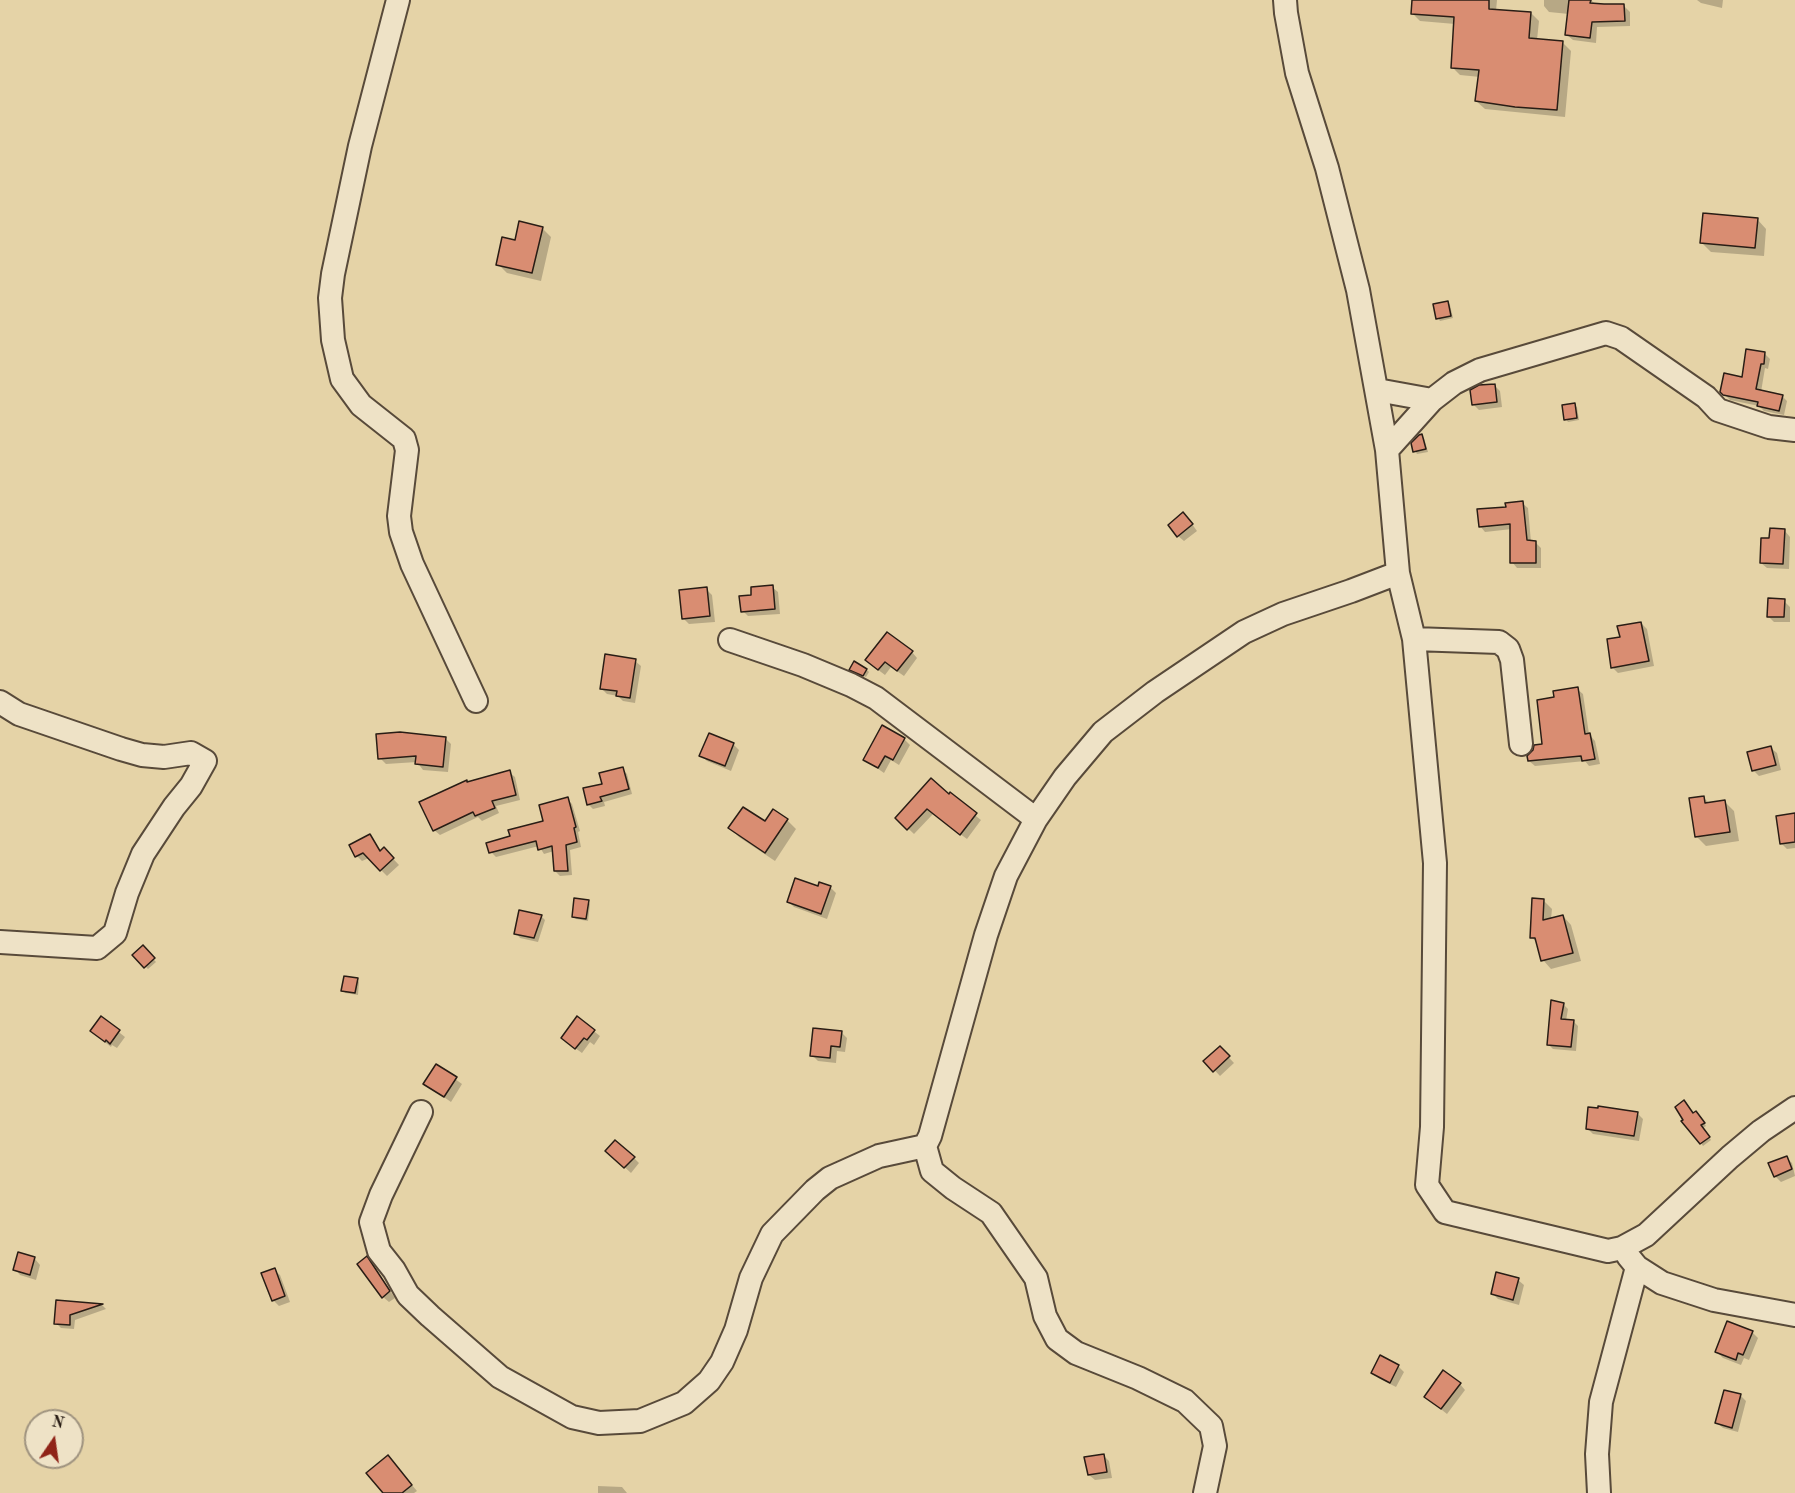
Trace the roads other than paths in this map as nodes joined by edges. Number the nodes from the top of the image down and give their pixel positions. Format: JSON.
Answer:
{"nodes":[{"id":1,"x":398,"y":0,"type":"edge"},
{"id":2,"x":1285,"y":0,"type":"edge"},
{"id":3,"x":1377,"y":390,"type":"junction"},
{"id":4,"x":1432,"y":400,"type":"junction"},
{"id":5,"x":1795,"y":430,"type":"edge"},
{"id":6,"x":1387,"y":450,"type":"junction"},
{"id":7,"x":1398,"y":573,"type":"junction"},
{"id":8,"x":1414,"y":639,"type":"junction"},
{"id":9,"x":730,"y":640,"type":"dead end"},
{"id":10,"x":476,"y":701,"type":"dead end"},
{"id":11,"x":0,"y":702,"type":"edge"},
{"id":12,"x":1521,"y":744,"type":"dead end"},
{"id":13,"x":1036,"y":819,"type":"junction"},
{"id":14,"x":0,"y":942,"type":"edge"},
{"id":15,"x":1795,"y":1108,"type":"edge"},
{"id":16,"x":422,"y":1112,"type":"dead end"},
{"id":17,"x":925,"y":1146,"type":"junction"},
{"id":18,"x":1622,"y":1248,"type":"junction"},
{"id":19,"x":1636,"y":1267,"type":"junction"},
{"id":20,"x":1795,"y":1315,"type":"edge"},
{"id":21,"x":1205,"y":1493,"type":"edge"},
{"id":22,"x":1599,"y":1493,"type":"edge"}],
"edges":[{"from":1,"to":10,"type":"street"},
{"from":2,"to":3,"type":"street"},
{"from":3,"to":4,"type":"street"},
{"from":3,"to":6,"type":"street"},
{"from":4,"to":5,"type":"street"},
{"from":4,"to":6,"type":"street"},
{"from":6,"to":7,"type":"street"},
{"from":7,"to":8,"type":"street"},
{"from":7,"to":13,"type":"street"},
{"from":8,"to":12,"type":"street"},
{"from":8,"to":18,"type":"street"},
{"from":9,"to":13,"type":"street"},
{"from":11,"to":14,"type":"street"},
{"from":13,"to":17,"type":"street"},
{"from":15,"to":18,"type":"street"},
{"from":16,"to":17,"type":"street"},
{"from":17,"to":21,"type":"street"},
{"from":18,"to":19,"type":"street"},
{"from":19,"to":20,"type":"street"},
{"from":19,"to":22,"type":"street"}]}
